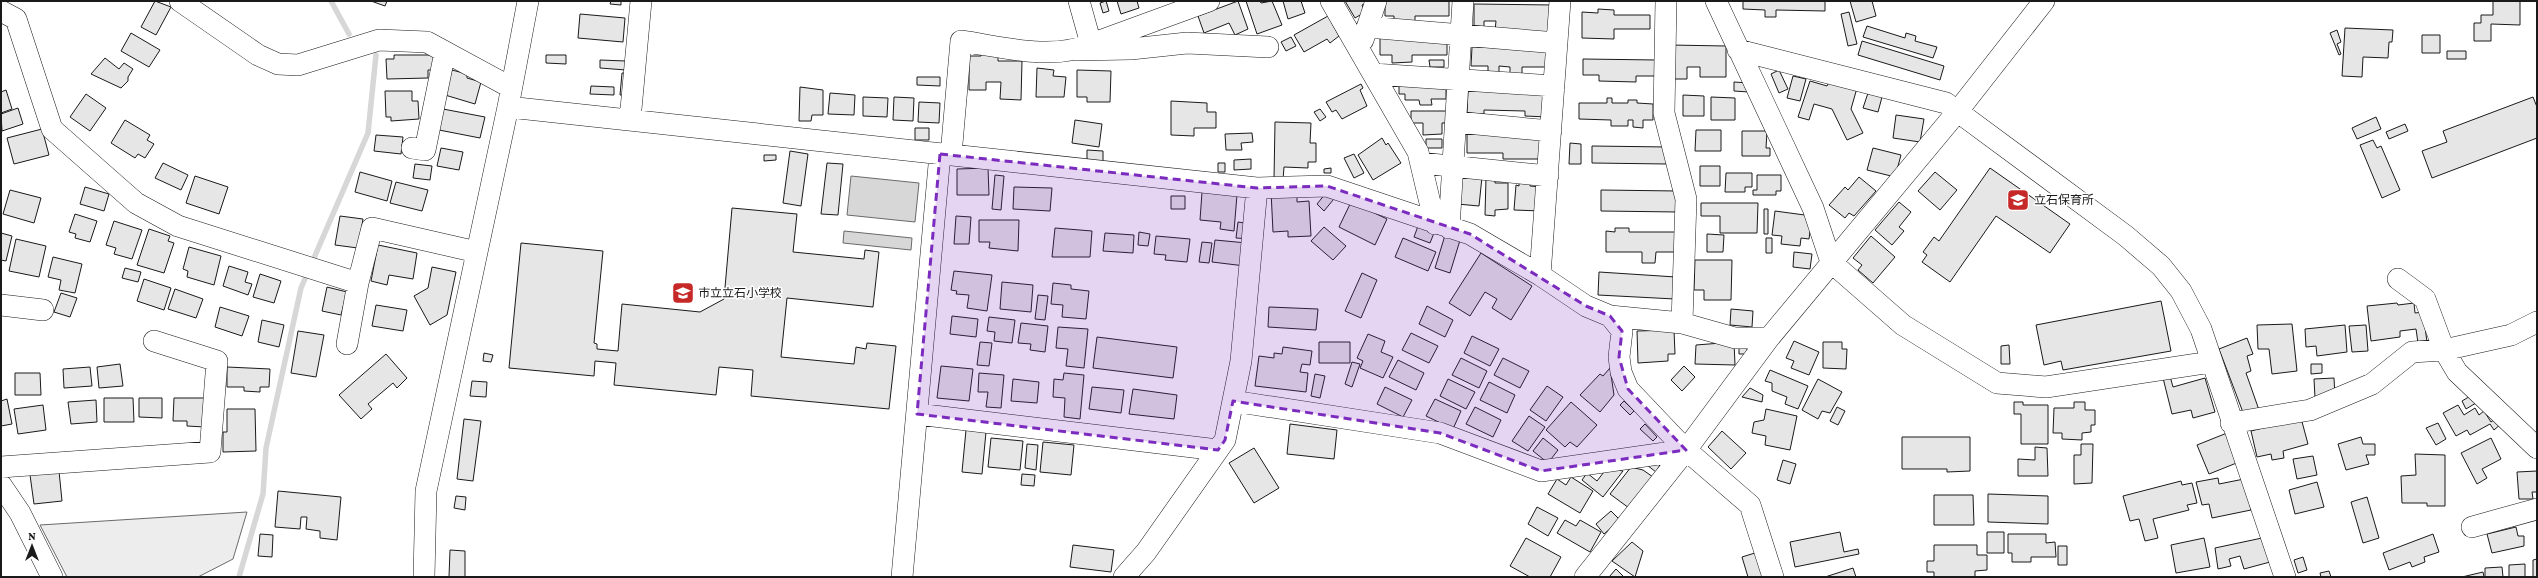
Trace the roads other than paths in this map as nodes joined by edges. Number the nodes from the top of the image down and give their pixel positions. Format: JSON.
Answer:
{"nodes":[{"id":1,"x":180,"y":1,"type":"edge"},
{"id":2,"x":528,"y":1,"type":"edge"},
{"id":3,"x":641,"y":1,"type":"edge"},
{"id":4,"x":1079,"y":1,"type":"edge"},
{"id":5,"x":1209,"y":1,"type":"edge"},
{"id":6,"x":1331,"y":1,"type":"edge"},
{"id":7,"x":1376,"y":1,"type":"edge"},
{"id":8,"x":1463,"y":1,"type":"edge"},
{"id":9,"x":1560,"y":1,"type":"edge"},
{"id":10,"x":1666,"y":1,"type":"edge"},
{"id":11,"x":1716,"y":1,"type":"edge"},
{"id":12,"x":2044,"y":1,"type":"edge"},
{"id":13,"x":1,"y":11,"type":"edge"},
{"id":14,"x":1367,"y":27,"type":"junction"},
{"id":15,"x":1461,"y":35,"type":"junction"},
{"id":16,"x":1558,"y":43,"type":"junction"},
{"id":17,"x":1083,"y":47,"type":"junction"},
{"id":18,"x":1268,"y":47,"type":"dead end"},
{"id":19,"x":1359,"y":50,"type":"junction"},
{"id":20,"x":1738,"y":50,"type":"junction"},
{"id":21,"x":445,"y":52,"type":"junction"},
{"id":22,"x":1373,"y":74,"type":"junction"},
{"id":23,"x":1458,"y":79,"type":"junction"},
{"id":24,"x":1554,"y":86,"type":"junction"},
{"id":25,"x":510,"y":87,"type":"junction"},
{"id":26,"x":508,"y":107,"type":"junction"},
{"id":27,"x":1956,"y":112,"type":"junction"},
{"id":28,"x":630,"y":120,"type":"junction"},
{"id":29,"x":1456,"y":122,"type":"junction"},
{"id":30,"x":1551,"y":131,"type":"junction"},
{"id":31,"x":412,"y":148,"type":"dead end"},
{"id":32,"x":945,"y":154,"type":"junction"},
{"id":33,"x":1421,"y":162,"type":"junction"},
{"id":34,"x":1453,"y":166,"type":"junction"},
{"id":35,"x":1548,"y":176,"type":"junction"},
{"id":36,"x":1257,"y":188,"type":"junction"},
{"id":37,"x":1442,"y":226,"type":"junction"},
{"id":38,"x":477,"y":252,"type":"junction"},
{"id":39,"x":1831,"y":262,"type":"junction"},
{"id":40,"x":1540,"y":275,"type":"junction"},
{"id":41,"x":2398,"y":278,"type":"dead end"},
{"id":42,"x":358,"y":283,"type":"junction"},
{"id":43,"x":1,"y":305,"type":"edge"},
{"id":44,"x":43,"y":310,"type":"dead end"},
{"id":45,"x":1610,"y":316,"type":"junction"},
{"id":46,"x":2537,"y":322,"type":"edge"},
{"id":47,"x":1682,"y":323,"type":"junction"},
{"id":48,"x":1769,"y":338,"type":"junction"},
{"id":49,"x":154,"y":340,"type":"dead end"},
{"id":50,"x":347,"y":344,"type":"dead end"},
{"id":51,"x":2444,"y":350,"type":"junction"},
{"id":52,"x":2211,"y":362,"type":"junction"},
{"id":53,"x":1232,"y":401,"type":"junction"},
{"id":54,"x":917,"y":414,"type":"junction"},
{"id":55,"x":2231,"y":422,"type":"junction"},
{"id":56,"x":2537,"y":448,"type":"edge"},
{"id":57,"x":1218,"y":450,"type":"junction"},
{"id":58,"x":1686,"y":450,"type":"junction"},
{"id":59,"x":1,"y":468,"type":"edge"},
{"id":60,"x":1,"y":485,"type":"edge"},
{"id":61,"x":2537,"y":509,"type":"edge"},
{"id":62,"x":2472,"y":527,"type":"dead end"},
{"id":63,"x":52,"y":577,"type":"edge"},
{"id":64,"x":424,"y":577,"type":"edge"},
{"id":65,"x":902,"y":577,"type":"edge"},
{"id":66,"x":1124,"y":577,"type":"edge"},
{"id":67,"x":1586,"y":577,"type":"edge"},
{"id":68,"x":1773,"y":577,"type":"edge"},
{"id":69,"x":2285,"y":577,"type":"edge"}],
"edges":[{"from":1,"to":21,"type":"street"},
{"from":2,"to":25,"type":"street"},
{"from":3,"to":28,"type":"street"},
{"from":4,"to":17,"type":"street"},
{"from":5,"to":17,"type":"street"},
{"from":6,"to":19,"type":"street"},
{"from":7,"to":14,"type":"street"},
{"from":8,"to":15,"type":"street"},
{"from":9,"to":16,"type":"street"},
{"from":10,"to":47,"type":"street"},
{"from":11,"to":20,"type":"street"},
{"from":12,"to":27,"type":"street"},
{"from":13,"to":42,"type":"street"},
{"from":14,"to":15,"type":"street"},
{"from":14,"to":19,"type":"street"},
{"from":15,"to":16,"type":"street"},
{"from":15,"to":23,"type":"street"},
{"from":16,"to":24,"type":"street"},
{"from":17,"to":18,"type":"street"},
{"from":17,"to":32,"type":"street"},
{"from":19,"to":22,"type":"street"},
{"from":20,"to":27,"type":"street"},
{"from":20,"to":39,"type":"street"},
{"from":21,"to":25,"type":"street"},
{"from":21,"to":31,"type":"street"},
{"from":22,"to":23,"type":"street"},
{"from":22,"to":33,"type":"street"},
{"from":23,"to":24,"type":"street"},
{"from":23,"to":29,"type":"street"},
{"from":24,"to":30,"type":"street"},
{"from":25,"to":26,"type":"street"},
{"from":26,"to":28,"type":"street"},
{"from":26,"to":38,"type":"street"},
{"from":27,"to":39,"type":"street"},
{"from":27,"to":52,"type":"street"},
{"from":28,"to":32,"type":"street"},
{"from":29,"to":30,"type":"street"},
{"from":29,"to":34,"type":"street"},
{"from":30,"to":35,"type":"street"},
{"from":32,"to":36,"type":"street"},
{"from":32,"to":54,"type":"street"},
{"from":33,"to":34,"type":"street"},
{"from":33,"to":37,"type":"street"},
{"from":34,"to":35,"type":"street"},
{"from":34,"to":37,"type":"street"},
{"from":35,"to":40,"type":"street"},
{"from":36,"to":37,"type":"street"},
{"from":36,"to":53,"type":"street"},
{"from":37,"to":40,"type":"street"},
{"from":38,"to":42,"type":"street"},
{"from":38,"to":64,"type":"street"},
{"from":39,"to":48,"type":"street"},
{"from":39,"to":52,"type":"street"},
{"from":40,"to":45,"type":"street"},
{"from":41,"to":51,"type":"street"},
{"from":42,"to":50,"type":"street"},
{"from":43,"to":44,"type":"street"},
{"from":45,"to":47,"type":"street"},
{"from":45,"to":58,"type":"street"},
{"from":46,"to":51,"type":"street"},
{"from":47,"to":48,"type":"street"},
{"from":48,"to":58,"type":"street"},
{"from":49,"to":59,"type":"street"},
{"from":51,"to":55,"type":"street"},
{"from":51,"to":56,"type":"street"},
{"from":52,"to":55,"type":"street"},
{"from":53,"to":57,"type":"street"},
{"from":53,"to":58,"type":"street"},
{"from":54,"to":57,"type":"street"},
{"from":54,"to":65,"type":"street"},
{"from":55,"to":69,"type":"street"},
{"from":57,"to":66,"type":"street"},
{"from":58,"to":67,"type":"street"},
{"from":58,"to":68,"type":"street"},
{"from":60,"to":63,"type":"street"},
{"from":61,"to":62,"type":"street"}]}
